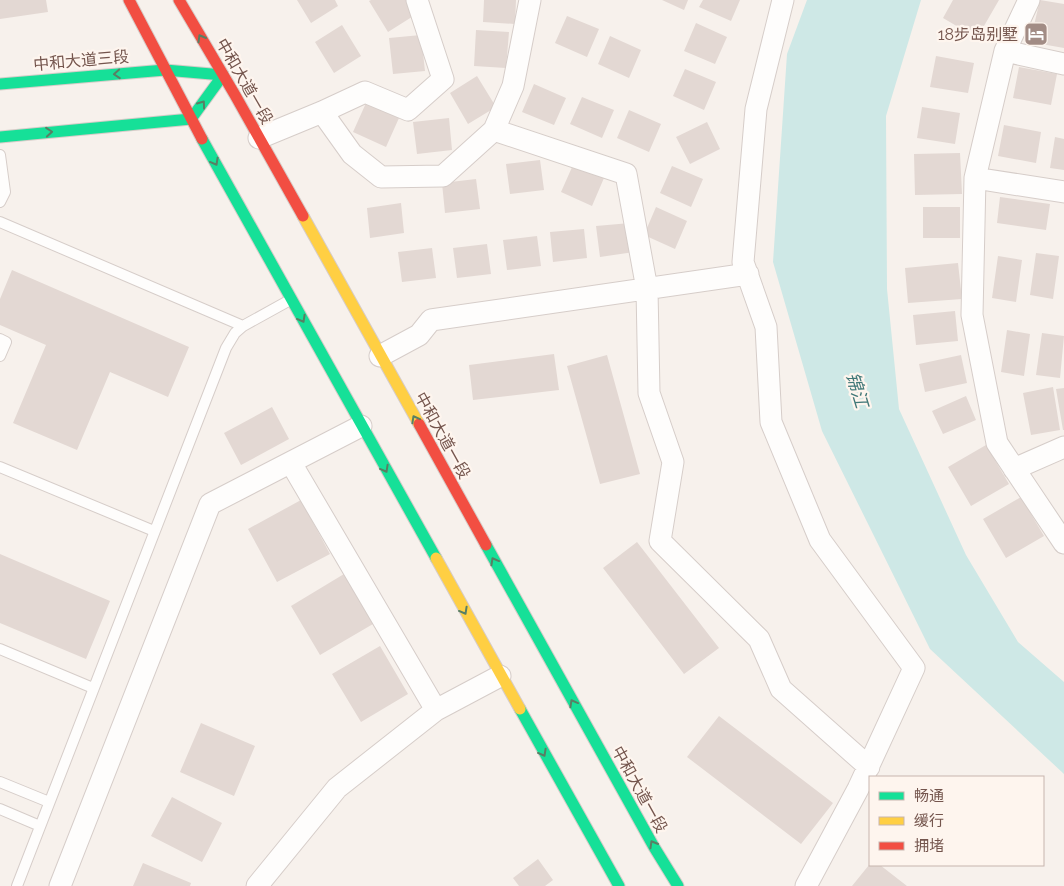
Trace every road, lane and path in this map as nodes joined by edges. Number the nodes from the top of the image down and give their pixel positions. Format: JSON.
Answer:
{"nodes":[{"id":1,"x":129,"y":0,"type":"edge"},
{"id":2,"x":179,"y":0,"type":"edge"},
{"id":3,"x":417,"y":0,"type":"edge"},
{"id":4,"x":530,"y":0,"type":"edge"},
{"id":5,"x":783,"y":0,"type":"edge"},
{"id":6,"x":1029,"y":0,"type":"edge"},
{"id":7,"x":1005,"y":51,"type":"junction"},
{"id":8,"x":1064,"y":64,"type":"edge"},
{"id":9,"x":165,"y":70,"type":"junction"},
{"id":10,"x":223,"y":75,"type":"junction"},
{"id":11,"x":0,"y":84,"type":"edge"},
{"id":12,"x":322,"y":112,"type":"junction"},
{"id":13,"x":191,"y":120,"type":"junction"},
{"id":14,"x":494,"y":130,"type":"junction"},
{"id":15,"x":0,"y":137,"type":"edge"},
{"id":16,"x":259,"y":138,"type":"junction"},
{"id":17,"x":0,"y":155,"type":"edge"},
{"id":18,"x":975,"y":178,"type":"junction"},
{"id":19,"x":1064,"y":192,"type":"edge"},
{"id":20,"x":0,"y":202,"type":"edge"},
{"id":21,"x":0,"y":222,"type":"edge"},
{"id":22,"x":748,"y":274,"type":"junction"},
{"id":23,"x":647,"y":289,"type":"junction"},
{"id":24,"x":291,"y":299,"type":"junction"},
{"id":25,"x":243,"y":326,"type":"junction"},
{"id":26,"x":0,"y":339,"type":"edge"},
{"id":27,"x":0,"y":356,"type":"edge"},
{"id":28,"x":380,"y":356,"type":"junction"},
{"id":29,"x":362,"y":426,"type":"junction"},
{"id":30,"x":1064,"y":447,"type":"edge"},
{"id":31,"x":291,"y":463,"type":"junction"},
{"id":32,"x":0,"y":468,"type":"edge"},
{"id":33,"x":1014,"y":469,"type":"junction"},
{"id":34,"x":154,"y":531,"type":"junction"},
{"id":35,"x":1064,"y":543,"type":"edge"},
{"id":36,"x":0,"y":649,"type":"edge"},
{"id":37,"x":500,"y":676,"type":"junction"},
{"id":38,"x":93,"y":688,"type":"junction"},
{"id":39,"x":436,"y":710,"type":"junction"},
{"id":40,"x":869,"y":766,"type":"junction"},
{"id":41,"x":0,"y":782,"type":"edge"},
{"id":42,"x":49,"y":802,"type":"junction"},
{"id":43,"x":0,"y":809,"type":"edge"},
{"id":44,"x":40,"y":826,"type":"junction"},
{"id":45,"x":17,"y":886,"type":"edge"},
{"id":46,"x":60,"y":886,"type":"edge"},
{"id":47,"x":258,"y":886,"type":"edge"},
{"id":48,"x":619,"y":886,"type":"edge"},
{"id":49,"x":678,"y":886,"type":"edge"},
{"id":50,"x":806,"y":886,"type":"edge"}],
"edges":[{"from":1,"to":9,"type":"main road"},
{"from":10,"to":2,"type":"main road","name":"中和大道一段","one_way":true},
{"from":3,"to":12,"type":"street"},
{"from":4,"to":14,"type":"street"},
{"from":5,"to":22,"type":"street"},
{"from":6,"to":7,"type":"street"},
{"from":7,"to":8,"type":"street"},
{"from":7,"to":18,"type":"street"},
{"from":9,"to":10,"type":"main road","name":"中和大道三段"},
{"from":9,"to":11,"type":"main road","name":"中和大道三段","one_way":true},
{"from":9,"to":13,"type":"main road"},
{"from":13,"to":10,"type":"main road","one_way":true},
{"from":10,"to":16,"type":"main road","name":"中和大道一段"},
{"from":12,"to":14,"type":"street"},
{"from":12,"to":16,"type":"street"},
{"from":15,"to":13,"type":"main road","one_way":true},
{"from":13,"to":24,"type":"main road","one_way":true},
{"from":14,"to":23,"type":"street"},
{"from":16,"to":28,"type":"main road","name":"中和大道一段"},
{"from":17,"to":20,"type":"lane"},
{"from":18,"to":19,"type":"street"},
{"from":18,"to":33,"type":"street"},
{"from":21,"to":25,"type":"lane"},
{"from":22,"to":23,"type":"street"},
{"from":22,"to":40,"type":"street"},
{"from":23,"to":28,"type":"street"},
{"from":23,"to":40,"type":"street"},
{"from":24,"to":25,"type":"lane"},
{"from":24,"to":29,"type":"main road","one_way":true},
{"from":25,"to":34,"type":"lane"},
{"from":26,"to":27,"type":"lane"},
{"from":49,"to":28,"type":"main road","name":"中和大道一段","one_way":true},
{"from":29,"to":31,"type":"street"},
{"from":29,"to":37,"type":"main road","one_way":true},
{"from":30,"to":33,"type":"street"},
{"from":31,"to":39,"type":"street"},
{"from":31,"to":46,"type":"street"},
{"from":32,"to":34,"type":"lane"},
{"from":33,"to":35,"type":"street"},
{"from":34,"to":38,"type":"lane"},
{"from":36,"to":38,"type":"lane"},
{"from":37,"to":39,"type":"street"},
{"from":37,"to":48,"type":"main road","one_way":true},
{"from":38,"to":42,"type":"lane"},
{"from":39,"to":47,"type":"street"},
{"from":40,"to":50,"type":"street"},
{"from":41,"to":42,"type":"lane"},
{"from":42,"to":44,"type":"lane"},
{"from":43,"to":44,"type":"lane"},
{"from":44,"to":45,"type":"lane"}]}
